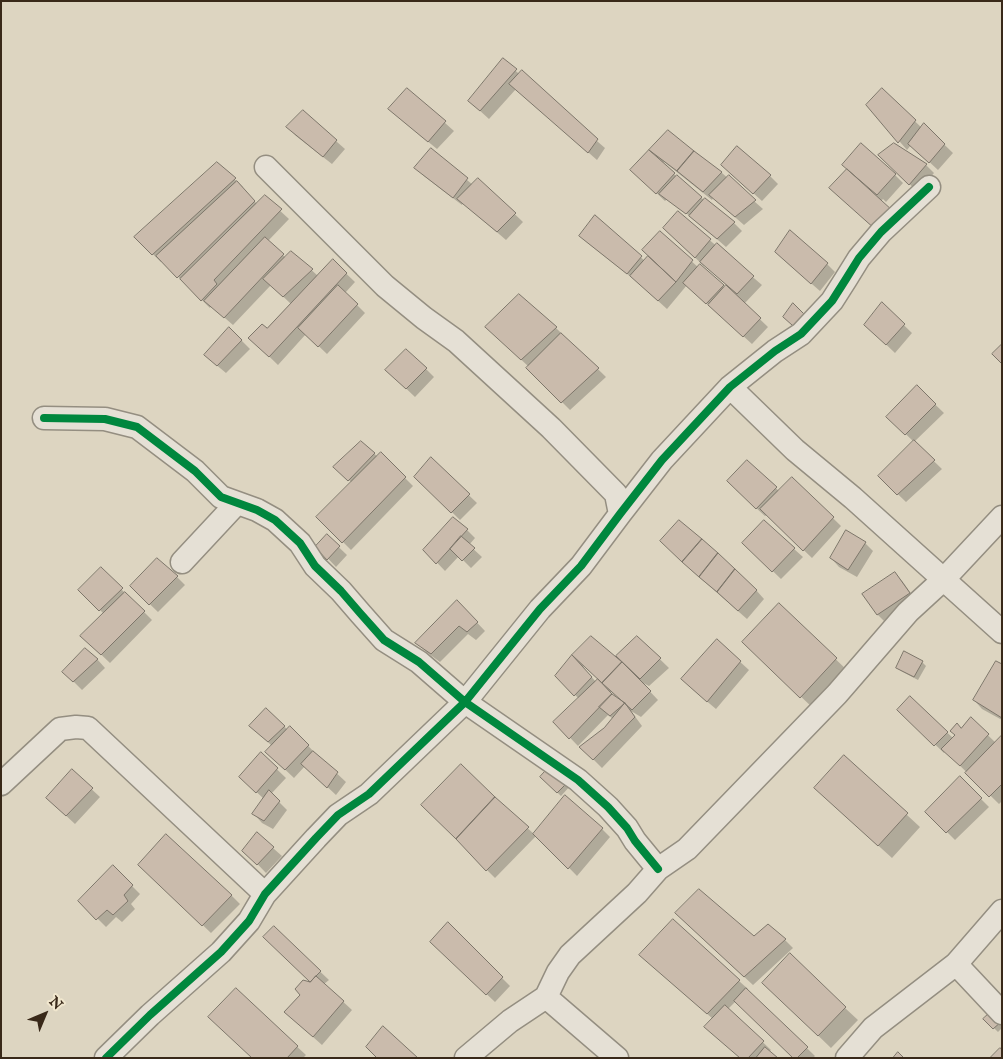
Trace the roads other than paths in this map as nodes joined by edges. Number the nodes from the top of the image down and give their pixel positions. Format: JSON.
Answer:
{"nodes":[{"id":1,"x":266,"y":167,"type":"dead end"},
{"id":2,"x":929,"y":187,"type":"dead end"},
{"id":3,"x":730,"y":387,"type":"junction"},
{"id":4,"x":44,"y":418,"type":"dead end"},
{"id":5,"x":237,"y":503,"type":"junction"},
{"id":6,"x":620,"y":514,"type":"junction"},
{"id":7,"x":1002,"y":517,"type":"edge"},
{"id":8,"x":182,"y":562,"type":"dead end"},
{"id":9,"x":944,"y":579,"type":"junction"},
{"id":10,"x":1002,"y":632,"type":"edge"},
{"id":11,"x":465,"y":702,"type":"junction"},
{"id":12,"x":1,"y":784,"type":"edge"},
{"id":13,"x":658,"y":869,"type":"junction"},
{"id":14,"x":265,"y":894,"type":"junction"},
{"id":15,"x":1002,"y":911,"type":"edge"},
{"id":16,"x":956,"y":964,"type":"junction"},
{"id":17,"x":546,"y":997,"type":"junction"},
{"id":18,"x":1002,"y":1012,"type":"edge"},
{"id":19,"x":106,"y":1058,"type":"edge"},
{"id":20,"x":466,"y":1058,"type":"edge"},
{"id":21,"x":617,"y":1058,"type":"edge"},
{"id":22,"x":847,"y":1058,"type":"edge"}],
"edges":[{"from":1,"to":6,"type":"street"},
{"from":2,"to":3,"type":"street"},
{"from":3,"to":6,"type":"street"},
{"from":3,"to":9,"type":"street"},
{"from":4,"to":5,"type":"street"},
{"from":5,"to":8,"type":"street"},
{"from":5,"to":11,"type":"street"},
{"from":6,"to":11,"type":"street"},
{"from":7,"to":9,"type":"street"},
{"from":9,"to":10,"type":"street"},
{"from":9,"to":13,"type":"street"},
{"from":11,"to":13,"type":"street"},
{"from":11,"to":14,"type":"street"},
{"from":12,"to":14,"type":"street"},
{"from":13,"to":17,"type":"street"},
{"from":14,"to":19,"type":"street"},
{"from":15,"to":16,"type":"street"},
{"from":16,"to":18,"type":"street"},
{"from":16,"to":22,"type":"street"},
{"from":17,"to":20,"type":"street"},
{"from":17,"to":21,"type":"street"}]}
